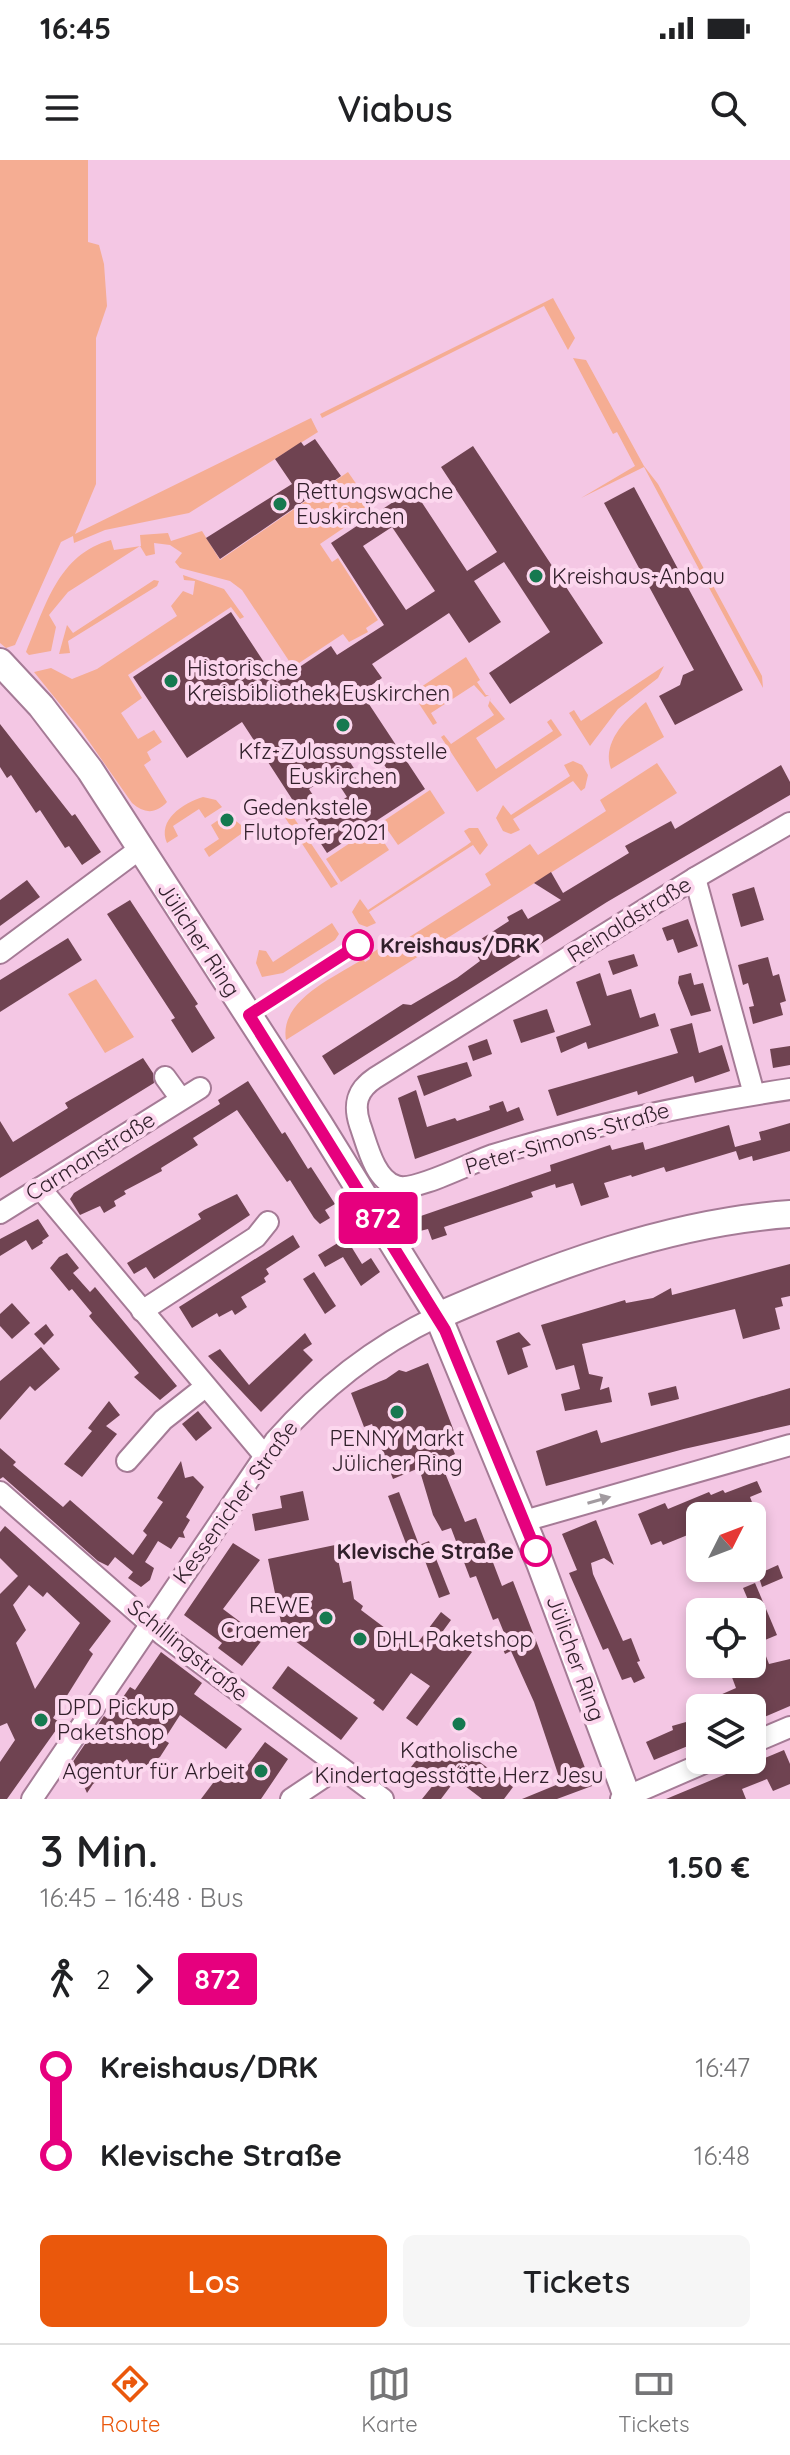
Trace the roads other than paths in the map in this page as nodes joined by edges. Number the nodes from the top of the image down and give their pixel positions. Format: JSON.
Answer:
{"nodes":[{"id":1,"x":1,"y":665,"type":"edge"},
{"id":2,"x":790,"y":823,"type":"edge"},
{"id":3,"x":141,"y":848,"type":"junction"},
{"id":4,"x":695,"y":878,"type":"junction"},
{"id":5,"x":0,"y":953,"type":"edge"},
{"id":6,"x":165,"y":1077,"type":"dead end"},
{"id":7,"x":200,"y":1088,"type":"dead end"},
{"id":8,"x":790,"y":1089,"type":"edge"},
{"id":9,"x":754,"y":1094,"type":"junction"},
{"id":10,"x":181,"y":1099,"type":"junction"},
{"id":11,"x":356,"y":1102,"type":"joint"},
{"id":12,"x":40,"y":1188,"type":"junction"},
{"id":13,"x":0,"y":1213,"type":"edge"},
{"id":14,"x":790,"y":1214,"type":"edge"},
{"id":15,"x":268,"y":1222,"type":"dead end"},
{"id":16,"x":142,"y":1311,"type":"junction"},
{"id":17,"x":438,"y":1316,"type":"junction"},
{"id":18,"x":205,"y":1387,"type":"junction"},
{"id":19,"x":790,"y":1445,"type":"edge"},
{"id":20,"x":264,"y":1455,"type":"junction"},
{"id":21,"x":127,"y":1461,"type":"dead end"},
{"id":22,"x":0,"y":1492,"type":"edge"},
{"id":23,"x":524,"y":1521,"type":"junction"},
{"id":24,"x":150,"y":1623,"type":"junction"},
{"id":25,"x":790,"y":1727,"type":"edge"},
{"id":26,"x":766,"y":1737,"type":"edge"},
{"id":27,"x":339,"y":1767,"type":"junction"},
{"id":28,"x":686,"y":1771,"type":"edge"},
{"id":29,"x":626,"y":1798,"type":"edge"},
{"id":30,"x":32,"y":1799,"type":"edge"},
{"id":31,"x":291,"y":1799,"type":"edge"},
{"id":32,"x":383,"y":1799,"type":"edge"}],
"edges":[{"from":1,"to":3,"type":"main road","name":"Jülicher Ring"},
{"from":2,"to":4,"type":"street","name":"Reinaldstraße"},
{"from":3,"to":5,"type":"street"},
{"from":3,"to":17,"type":"main road","name":"Jülicher Ring"},
{"from":4,"to":9,"type":"street"},
{"from":4,"to":11,"type":"street","name":"Reinaldstraße"},
{"from":6,"to":10,"type":"street","name":"Carmanstraße"},
{"from":7,"to":10,"type":"street","name":"Carmanstraße"},
{"from":8,"to":9,"type":"street","name":"Peter-Simons-Straße"},
{"from":9,"to":11,"type":"street","name":"Peter-Simons-Straße"},
{"from":10,"to":12,"type":"street","name":"Carmanstraße"},
{"from":12,"to":13,"type":"street","name":"Carmanstraße"},
{"from":12,"to":16,"type":"street"},
{"from":14,"to":17,"type":"main road","name":"Kessenicher Straße"},
{"from":15,"to":16,"type":"street"},
{"from":16,"to":18,"type":"street"},
{"from":17,"to":20,"type":"street","name":"Kessenicher Straße"},
{"from":17,"to":23,"type":"main road","name":"Jülicher Ring"},
{"from":18,"to":20,"type":"street"},
{"from":18,"to":21,"type":"street"},
{"from":23,"to":19,"type":"street","one_way":true},
{"from":20,"to":24,"type":"street","name":"Kessenicher Straße"},
{"from":22,"to":24,"type":"street","name":"Schillingstraße"},
{"from":23,"to":29,"type":"main road","name":"Jülicher Ring"},
{"from":24,"to":27,"type":"street","name":"Schillingstraße"},
{"from":24,"to":30,"type":"street","name":"Kessenicher Straße"},
{"from":25,"to":26,"type":"street"},
{"from":27,"to":31,"type":"street"},
{"from":27,"to":32,"type":"street","name":"Schillingstraße"},
{"from":28,"to":29,"type":"street"}]}
